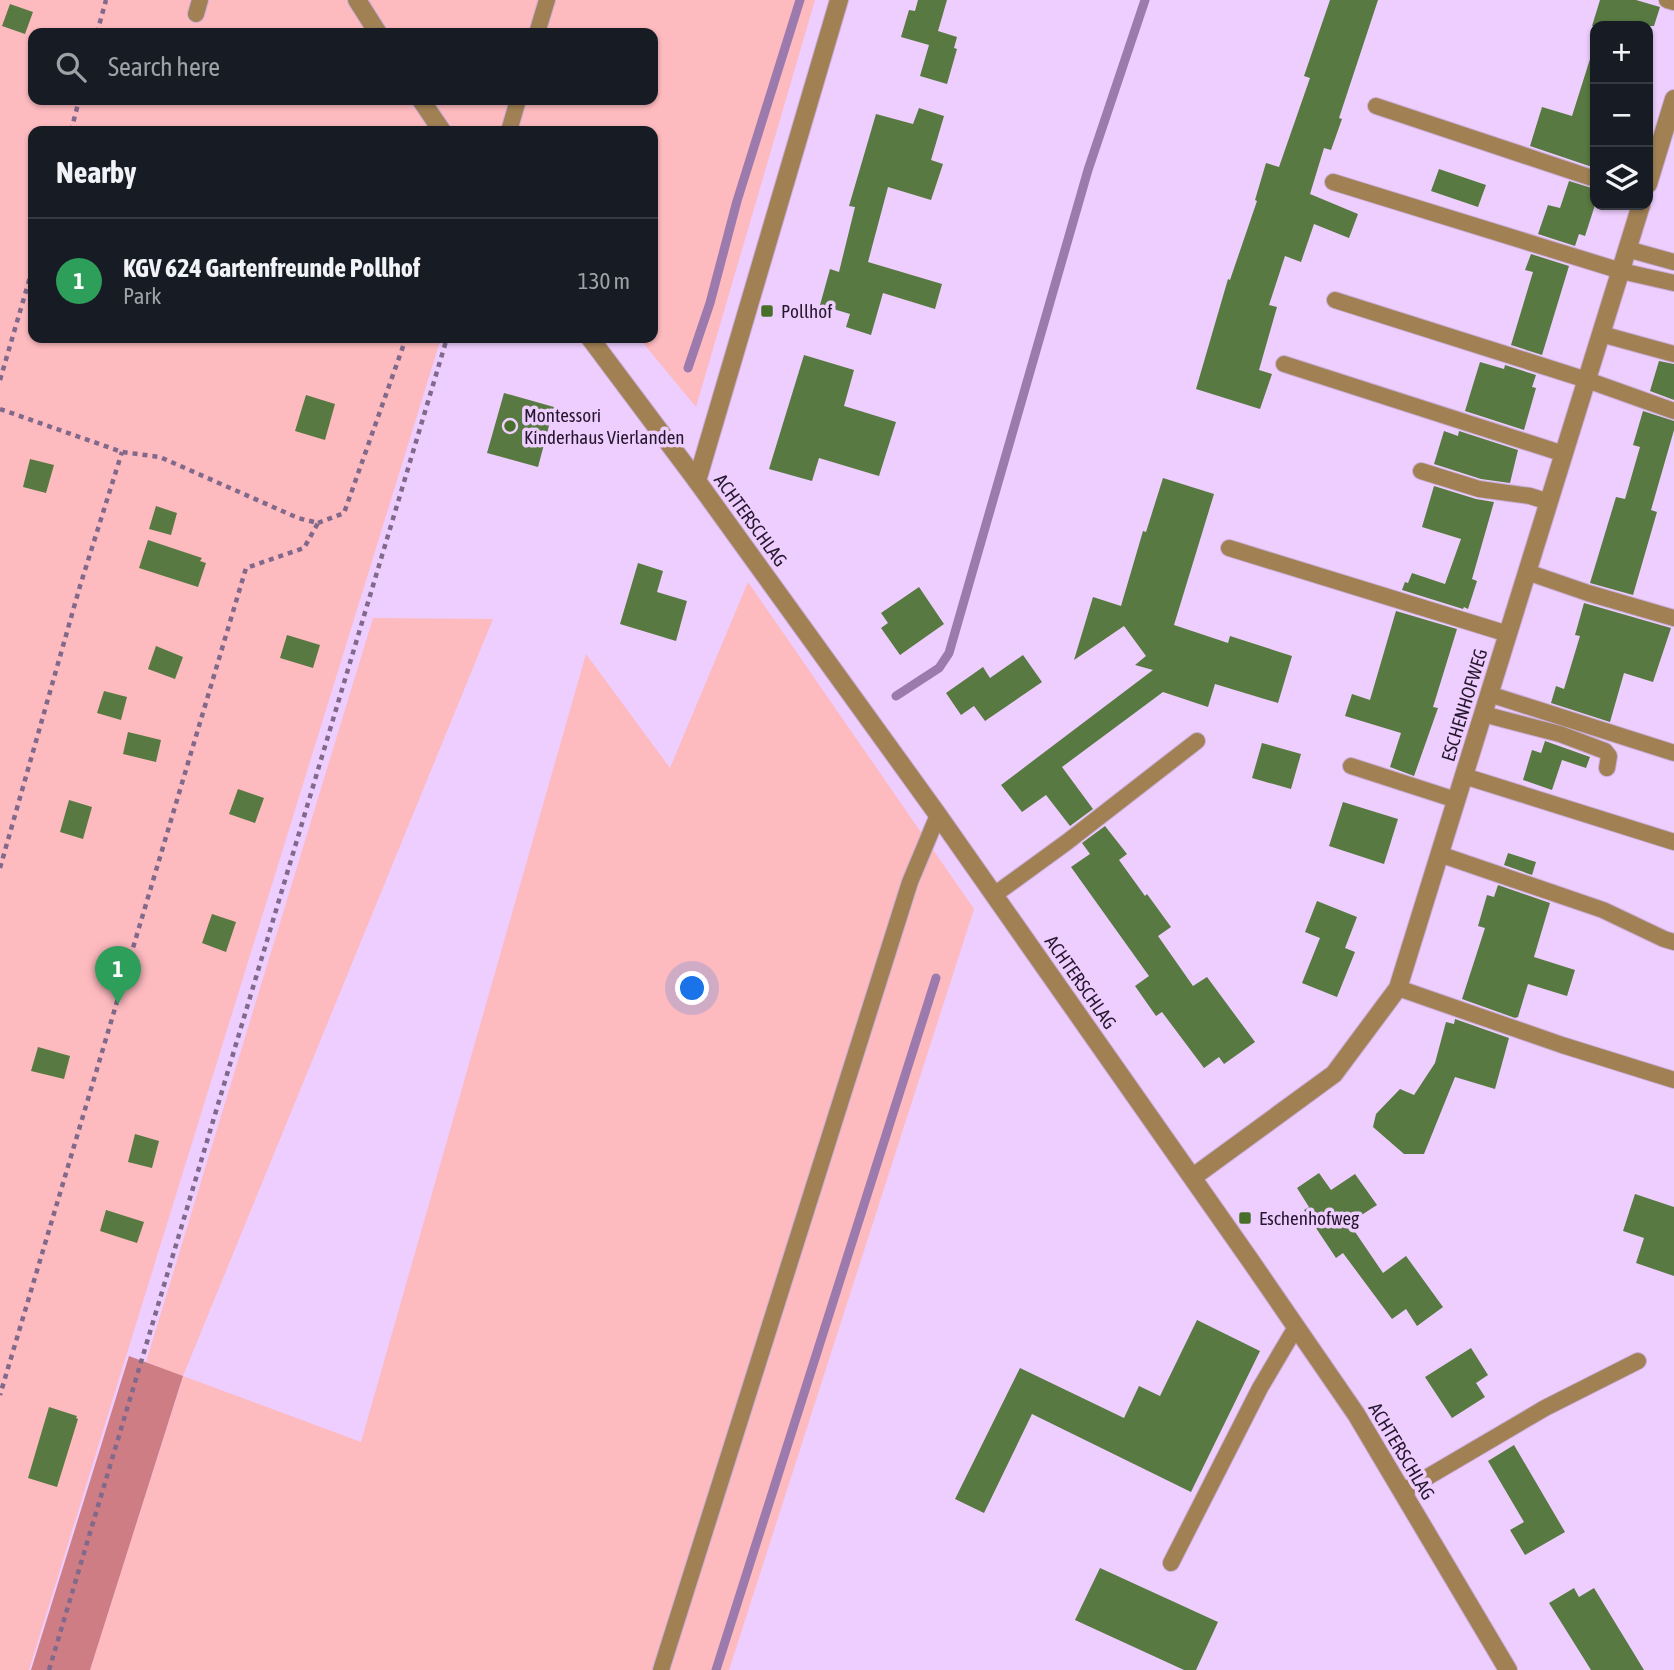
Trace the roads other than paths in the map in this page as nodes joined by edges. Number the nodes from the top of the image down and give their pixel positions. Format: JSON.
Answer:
{"nodes":[{"id":1,"x":356,"y":0,"type":"edge"},
{"id":2,"x":547,"y":0,"type":"edge"},
{"id":3,"x":839,"y":0,"type":"edge"},
{"id":4,"x":1667,"y":0,"type":"edge"},
{"id":5,"x":1674,"y":2,"type":"edge"},
{"id":6,"x":375,"y":28,"type":"edge"},
{"id":7,"x":539,"y":28,"type":"edge"},
{"id":8,"x":1674,"y":99,"type":"edge"},
{"id":9,"x":424,"y":105,"type":"edge"},
{"id":10,"x":517,"y":105,"type":"edge"},
{"id":11,"x":1376,"y":106,"type":"dead end"},
{"id":12,"x":439,"y":126,"type":"edge"},
{"id":13,"x":510,"y":126,"type":"edge"},
{"id":14,"x":1668,"y":143,"type":"edge"},
{"id":15,"x":1653,"y":174,"type":"edge"},
{"id":16,"x":1590,"y":177,"type":"edge"},
{"id":17,"x":1333,"y":181,"type":"dead end"},
{"id":18,"x":1639,"y":210,"type":"edge"},
{"id":19,"x":1628,"y":248,"type":"junction"},
{"id":20,"x":1674,"y":262,"type":"edge"},
{"id":21,"x":1621,"y":271,"type":"junction"},
{"id":22,"x":1674,"y":283,"type":"edge"},
{"id":23,"x":1335,"y":300,"type":"dead end"},
{"id":24,"x":1601,"y":334,"type":"junction"},
{"id":25,"x":594,"y":343,"type":"edge"},
{"id":26,"x":1674,"y":354,"type":"edge"},
{"id":27,"x":1284,"y":364,"type":"dead end"},
{"id":28,"x":1587,"y":380,"type":"junction"},
{"id":29,"x":1674,"y":411,"type":"edge"},
{"id":30,"x":1564,"y":454,"type":"junction"},
{"id":31,"x":1421,"y":471,"type":"dead end"},
{"id":32,"x":697,"y":481,"type":"junction"},
{"id":33,"x":1549,"y":502,"type":"junction"},
{"id":34,"x":1229,"y":548,"type":"dead end"},
{"id":35,"x":1527,"y":572,"type":"junction"},
{"id":36,"x":1674,"y":618,"type":"edge"},
{"id":37,"x":1508,"y":634,"type":"junction"},
{"id":38,"x":1489,"y":694,"type":"junction"},
{"id":39,"x":1483,"y":714,"type":"junction"},
{"id":40,"x":1197,"y":741,"type":"dead end"},
{"id":41,"x":1674,"y":753,"type":"edge"},
{"id":42,"x":1351,"y":766,"type":"dead end"},
{"id":43,"x":1607,"y":768,"type":"dead end"},
{"id":44,"x":1464,"y":776,"type":"junction"},
{"id":45,"x":1456,"y":800,"type":"junction"},
{"id":46,"x":938,"y":815,"type":"junction"},
{"id":47,"x":1674,"y":842,"type":"edge"},
{"id":48,"x":1439,"y":854,"type":"junction"},
{"id":49,"x":994,"y":895,"type":"junction"},
{"id":50,"x":1674,"y":942,"type":"edge"},
{"id":51,"x":1398,"y":988,"type":"junction"},
{"id":52,"x":1674,"y":1080,"type":"edge"},
{"id":53,"x":1193,"y":1177,"type":"junction"},
{"id":54,"x":1296,"y":1327,"type":"junction"},
{"id":55,"x":1638,"y":1361,"type":"dead end"},
{"id":56,"x":1402,"y":1492,"type":"junction"},
{"id":57,"x":1171,"y":1563,"type":"dead end"},
{"id":58,"x":661,"y":1670,"type":"edge"},
{"id":59,"x":1508,"y":1670,"type":"edge"}],
"edges":[{"from":1,"to":6,"type":"street"},
{"from":2,"to":7,"type":"lane"},
{"from":3,"to":32,"type":"street"},
{"from":4,"to":5,"type":"lane"},
{"from":8,"to":14,"type":"street"},
{"from":9,"to":12,"type":"street"},
{"from":10,"to":13,"type":"lane"},
{"from":11,"to":16,"type":"lane"},
{"from":14,"to":15,"type":"street"},
{"from":17,"to":21,"type":"lane"},
{"from":18,"to":19,"type":"street","name":"ESCHENHOFWEG"},
{"from":19,"to":20,"type":"lane"},
{"from":19,"to":21,"type":"street","name":"ESCHENHOFWEG"},
{"from":21,"to":22,"type":"lane"},
{"from":21,"to":24,"type":"street","name":"ESCHENHOFWEG"},
{"from":23,"to":28,"type":"lane"},
{"from":24,"to":26,"type":"lane"},
{"from":24,"to":28,"type":"street","name":"ESCHENHOFWEG"},
{"from":25,"to":32,"type":"street","name":"ACHTERSCHLAG"},
{"from":27,"to":30,"type":"lane"},
{"from":28,"to":29,"type":"lane"},
{"from":28,"to":30,"type":"street","name":"ESCHENHOFWEG"},
{"from":30,"to":33,"type":"street","name":"ESCHENHOFWEG"},
{"from":31,"to":33,"type":"lane"},
{"from":32,"to":46,"type":"street","name":"ACHTERSCHLAG"},
{"from":33,"to":35,"type":"street","name":"ESCHENHOFWEG"},
{"from":34,"to":37,"type":"lane"},
{"from":35,"to":36,"type":"lane"},
{"from":35,"to":37,"type":"street","name":"ESCHENHOFWEG"},
{"from":37,"to":38,"type":"street","name":"ESCHENHOFWEG"},
{"from":38,"to":39,"type":"street","name":"ESCHENHOFWEG"},
{"from":38,"to":41,"type":"lane"},
{"from":39,"to":43,"type":"lane"},
{"from":39,"to":44,"type":"street","name":"ESCHENHOFWEG"},
{"from":40,"to":49,"type":"lane"},
{"from":42,"to":45,"type":"lane"},
{"from":44,"to":45,"type":"street","name":"ESCHENHOFWEG"},
{"from":44,"to":47,"type":"lane"},
{"from":45,"to":48,"type":"street","name":"ESCHENHOFWEG"},
{"from":46,"to":49,"type":"street","name":"ACHTERSCHLAG"},
{"from":46,"to":58,"type":"lane"},
{"from":48,"to":50,"type":"lane"},
{"from":48,"to":51,"type":"street","name":"ESCHENHOFWEG"},
{"from":49,"to":53,"type":"street","name":"ACHTERSCHLAG"},
{"from":51,"to":52,"type":"lane"},
{"from":51,"to":53,"type":"street","name":"ESCHENHOFWEG"},
{"from":53,"to":54,"type":"street","name":"ACHTERSCHLAG"},
{"from":54,"to":56,"type":"street","name":"ACHTERSCHLAG"},
{"from":54,"to":57,"type":"lane"},
{"from":55,"to":56,"type":"lane"},
{"from":56,"to":59,"type":"street","name":"ACHTERSCHLAG"}]}
